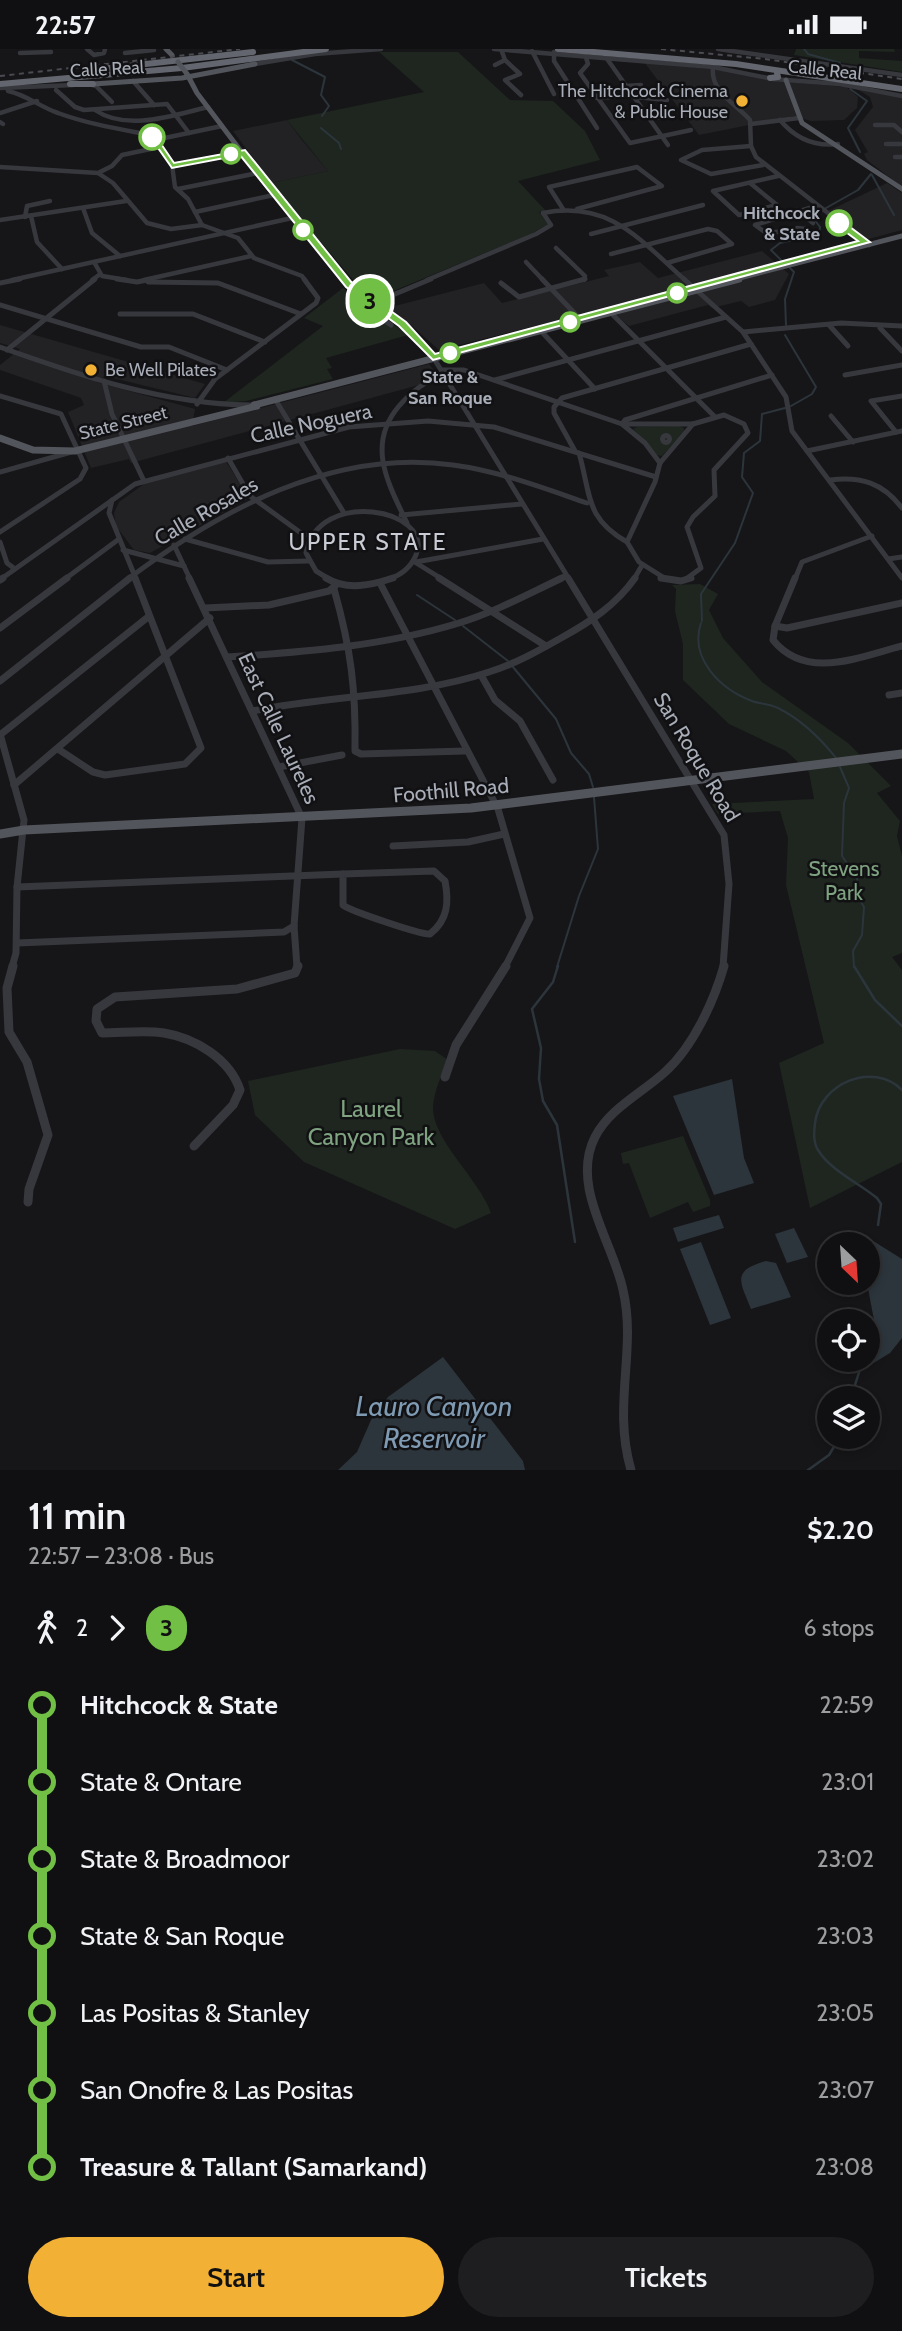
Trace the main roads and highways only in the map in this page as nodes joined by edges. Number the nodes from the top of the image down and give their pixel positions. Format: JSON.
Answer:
{"nodes":[{"id":1,"x":166,"y":49,"type":"edge"},
{"id":2,"x":285,"y":49,"type":"edge"},
{"id":3,"x":301,"y":49,"type":"edge"},
{"id":4,"x":326,"y":49,"type":"edge"},
{"id":5,"x":335,"y":49,"type":"edge"},
{"id":6,"x":594,"y":49,"type":"edge"},
{"id":7,"x":556,"y":51,"type":"edge"},
{"id":8,"x":176,"y":59,"type":"junction"},
{"id":9,"x":675,"y":59,"type":"junction"},
{"id":10,"x":255,"y":64,"type":"joint"},
{"id":11,"x":777,"y":73,"type":"junction"},
{"id":12,"x":188,"y":75,"type":"junction"},
{"id":13,"x":770,"y":78,"type":"road end"},
{"id":14,"x":786,"y":80,"type":"junction"},
{"id":15,"x":864,"y":83,"type":"junction"},
{"id":16,"x":93,"y":84,"type":"joint"},
{"id":17,"x":1,"y":85,"type":"edge"},
{"id":18,"x":902,"y":86,"type":"edge"},
{"id":19,"x":902,"y":189,"type":"edge"},
{"id":20,"x":902,"y":234,"type":"edge"},
{"id":21,"x":433,"y":357,"type":"junction"},
{"id":22,"x":0,"y":438,"type":"edge"},
{"id":23,"x":902,"y":754,"type":"edge"},
{"id":24,"x":0,"y":834,"type":"edge"}],
"edges":[{"from":1,"to":8,"type":"main road"},
{"from":2,"to":8,"type":"highway"},
{"from":3,"to":17,"type":"highway"},
{"from":4,"to":17,"type":"highway"},
{"from":5,"to":10,"type":"highway"},
{"from":6,"to":18,"type":"highway"},
{"from":7,"to":9,"type":"highway"},
{"from":8,"to":12,"type":"main road","bridge":true},
{"from":8,"to":17,"type":"highway"},
{"from":9,"to":11,"type":"highway"},
{"from":9,"to":15,"type":"highway"},
{"from":10,"to":12,"type":"main road","name":"Calle Real"},
{"from":11,"to":13,"type":"highway"},
{"from":11,"to":14,"type":"highway"},
{"from":12,"to":16,"type":"main road","name":"Calle Real"},
{"from":12,"to":21,"type":"main road"},
{"from":14,"to":15,"type":"highway"},
{"from":14,"to":19,"type":"main road"},
{"from":15,"to":18,"type":"highway"},
{"from":16,"to":17,"type":"highway"},
{"from":20,"to":21,"type":"main road","name":"State Street"},
{"from":21,"to":22,"type":"main road","name":"State Street"},
{"from":23,"to":24,"type":"main road","name":"Foothill Road"}]}
